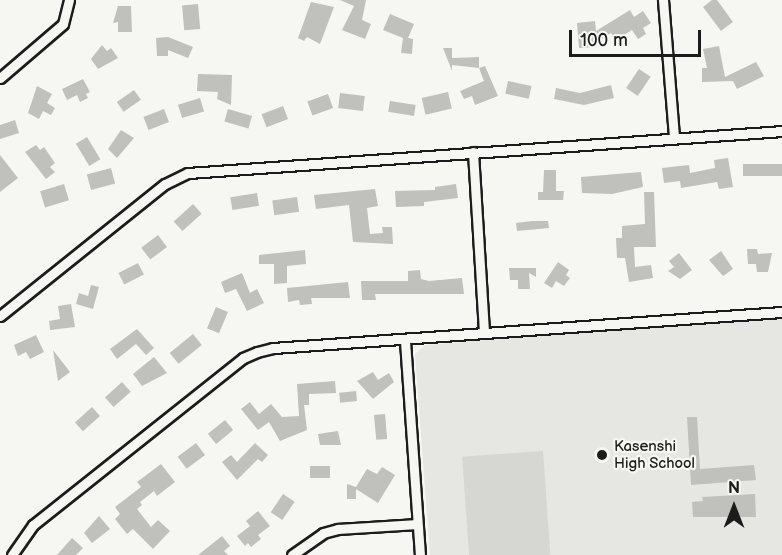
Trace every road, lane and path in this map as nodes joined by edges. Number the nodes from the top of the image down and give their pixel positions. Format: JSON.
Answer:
{"nodes":[{"id":1,"x":69,"y":0,"type":"edge"},
{"id":2,"x":663,"y":0,"type":"edge"},
{"id":3,"x":0,"y":78,"type":"edge"},
{"id":4,"x":782,"y":130,"type":"edge"},
{"id":5,"x":674,"y":137,"type":"junction"},
{"id":6,"x":473,"y":152,"type":"junction"},
{"id":7,"x":782,"y":312,"type":"edge"},
{"id":8,"x":0,"y":316,"type":"edge"},
{"id":9,"x":484,"y":333,"type":"junction"},
{"id":10,"x":405,"y":341,"type":"junction"},
{"id":11,"x":417,"y":524,"type":"junction"},
{"id":12,"x":12,"y":555,"type":"edge"},
{"id":13,"x":292,"y":555,"type":"edge"},
{"id":14,"x":420,"y":555,"type":"edge"}],
"edges":[{"from":1,"to":3,"type":"street"},
{"from":2,"to":5,"type":"street"},
{"from":4,"to":5,"type":"street"},
{"from":5,"to":6,"type":"street"},
{"from":6,"to":8,"type":"street"},
{"from":6,"to":9,"type":"street"},
{"from":7,"to":9,"type":"street"},
{"from":9,"to":10,"type":"street"},
{"from":10,"to":11,"type":"street"},
{"from":10,"to":12,"type":"street"},
{"from":11,"to":13,"type":"street"},
{"from":11,"to":14,"type":"street"}]}
